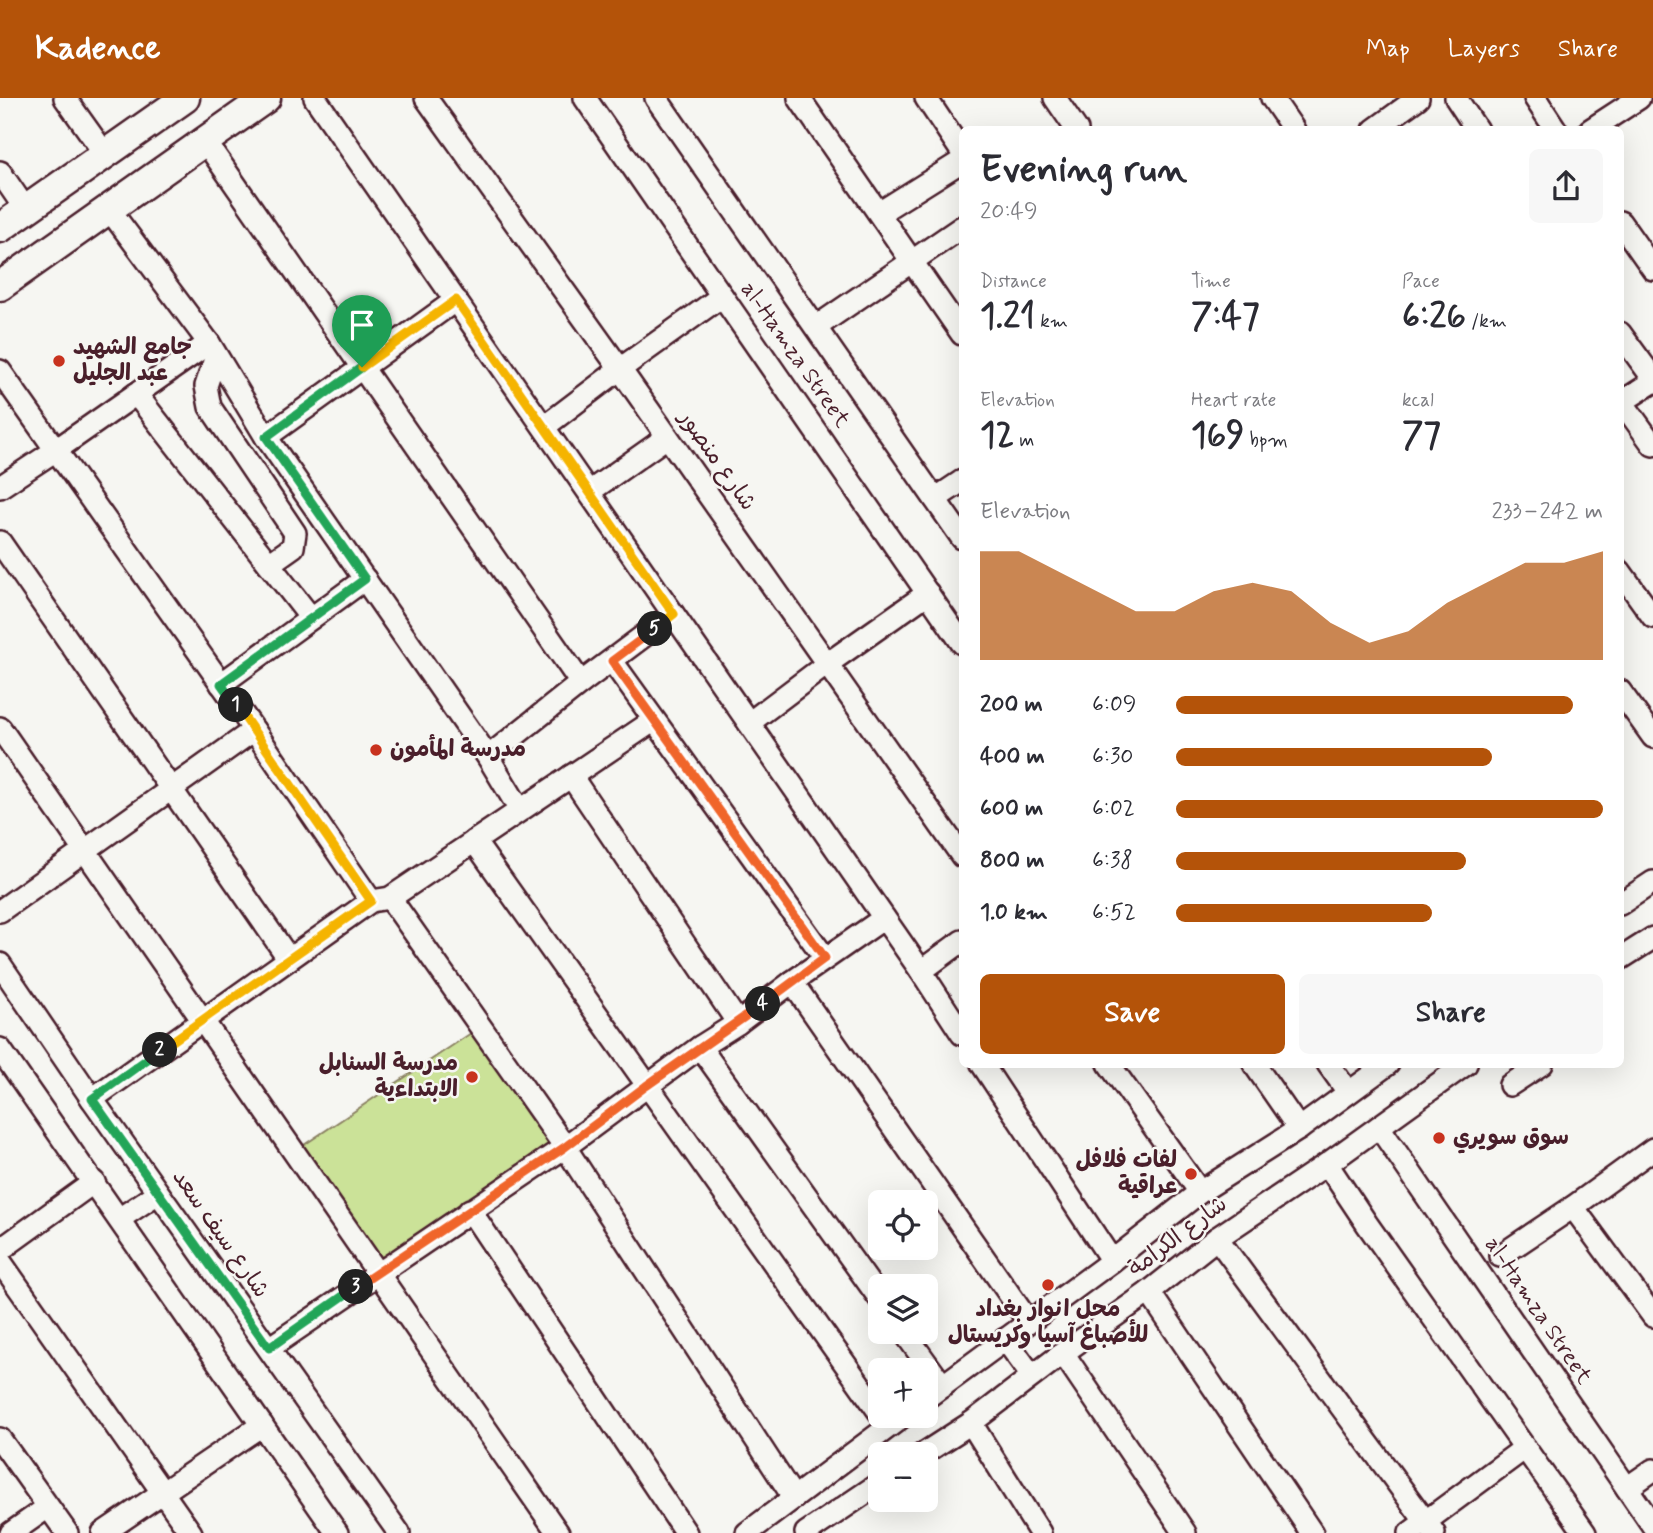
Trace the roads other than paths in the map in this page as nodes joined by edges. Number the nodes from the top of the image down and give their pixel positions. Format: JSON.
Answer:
{"nodes":[{"id":1,"x":65,"y":98,"type":"edge"},
{"id":2,"x":185,"y":98,"type":"edge"},
{"id":3,"x":266,"y":98,"type":"edge"},
{"id":4,"x":315,"y":98,"type":"edge"},
{"id":5,"x":426,"y":98,"type":"edge"},
{"id":6,"x":585,"y":98,"type":"edge"},
{"id":7,"x":656,"y":98,"type":"edge"},
{"id":8,"x":799,"y":98,"type":"edge"},
{"id":9,"x":926,"y":98,"type":"edge"},
{"id":10,"x":1055,"y":98,"type":"edge"},
{"id":11,"x":1272,"y":98,"type":"edge"},
{"id":12,"x":1418,"y":98,"type":"edge"},
{"id":13,"x":1456,"y":98,"type":"edge"},
{"id":14,"x":1535,"y":98,"type":"edge"},
{"id":15,"x":1639,"y":98,"type":"edge"},
{"id":16,"x":1074,"y":126,"type":"edge"},
{"id":17,"x":1291,"y":126,"type":"edge"},
{"id":18,"x":1380,"y":126,"type":"edge"},
{"id":19,"x":1475,"y":126,"type":"edge"},
{"id":20,"x":1553,"y":126,"type":"edge"},
{"id":21,"x":1596,"y":126,"type":"edge"},
{"id":22,"x":205,"y":141,"type":"junction"},
{"id":23,"x":959,"y":148,"type":"edge"},
{"id":24,"x":105,"y":154,"type":"junction"},
{"id":25,"x":959,"y":163,"type":"edge"},
{"id":26,"x":0,"y":172,"type":"edge"},
{"id":27,"x":109,"y":209,"type":"junction"},
{"id":28,"x":26,"y":210,"type":"junction"},
{"id":29,"x":879,"y":213,"type":"junction"},
{"id":30,"x":0,"y":228,"type":"edge"},
{"id":31,"x":1624,"y":228,"type":"edge"},
{"id":32,"x":959,"y":230,"type":"edge"},
{"id":33,"x":912,"y":262,"type":"junction"},
{"id":34,"x":1653,"y":269,"type":"edge"},
{"id":35,"x":0,"y":286,"type":"edge"},
{"id":36,"x":722,"y":296,"type":"junction"},
{"id":37,"x":456,"y":300,"type":"junction"},
{"id":38,"x":816,"y":327,"type":"junction"},
{"id":39,"x":959,"y":330,"type":"edge"},
{"id":40,"x":1624,"y":338,"type":"edge"},
{"id":41,"x":212,"y":349,"type":"junction"},
{"id":42,"x":362,"y":367,"type":"junction"},
{"id":43,"x":620,"y":369,"type":"junction"},
{"id":44,"x":0,"y":371,"type":"edge"},
{"id":45,"x":1653,"y":380,"type":"edge"},
{"id":46,"x":136,"y":394,"type":"junction"},
{"id":47,"x":1624,"y":400,"type":"edge"},
{"id":48,"x":1624,"y":406,"type":"edge"},
{"id":49,"x":544,"y":427,"type":"junction"},
{"id":50,"x":266,"y":437,"type":"junction"},
{"id":51,"x":667,"y":437,"type":"junction"},
{"id":52,"x":1653,"y":445,"type":"edge"},
{"id":53,"x":56,"y":450,"type":"junction"},
{"id":54,"x":959,"y":483,"type":"edge"},
{"id":55,"x":0,"y":487,"type":"edge"},
{"id":56,"x":589,"y":492,"type":"junction"},
{"id":57,"x":935,"y":499,"type":"junction"},
{"id":58,"x":959,"y":534,"type":"edge"},
{"id":59,"x":0,"y":542,"type":"edge"},
{"id":60,"x":269,"y":564,"type":"junction"},
{"id":61,"x":1624,"y":577,"type":"edge"},
{"id":62,"x":365,"y":579,"type":"junction"},
{"id":63,"x":928,"y":593,"type":"junction"},
{"id":64,"x":674,"y":614,"type":"junction"},
{"id":65,"x":1653,"y":617,"type":"edge"},
{"id":66,"x":311,"y":618,"type":"junction"},
{"id":67,"x":959,"y":632,"type":"edge"},
{"id":68,"x":612,"y":661,"type":"junction"},
{"id":69,"x":827,"y":664,"type":"junction"},
{"id":70,"x":582,"y":682,"type":"junction"},
{"id":71,"x":221,"y":684,"type":"junction"},
{"id":72,"x":1624,"y":697,"type":"edge"},
{"id":73,"x":653,"y":720,"type":"junction"},
{"id":74,"x":749,"y":723,"type":"junction"},
{"id":75,"x":0,"y":728,"type":"edge"},
{"id":76,"x":254,"y":730,"type":"junction"},
{"id":77,"x":1653,"y":737,"type":"edge"},
{"id":78,"x":488,"y":757,"type":"junction"},
{"id":79,"x":570,"y":776,"type":"junction"},
{"id":80,"x":172,"y":789,"type":"junction"},
{"id":81,"x":520,"y":810,"type":"junction"},
{"id":82,"x":474,"y":841,"type":"junction"},
{"id":83,"x":85,"y":850,"type":"junction"},
{"id":84,"x":959,"y":852,"type":"edge"},
{"id":85,"x":1653,"y":882,"type":"edge"},
{"id":86,"x":1624,"y":896,"type":"edge"},
{"id":87,"x":380,"y":899,"type":"junction"},
{"id":88,"x":0,"y":911,"type":"edge"},
{"id":89,"x":884,"y":918,"type":"junction"},
{"id":90,"x":1653,"y":938,"type":"edge"},
{"id":91,"x":959,"y":943,"type":"edge"},
{"id":92,"x":1624,"y":956,"type":"edge"},
{"id":93,"x":289,"y":958,"type":"junction"},
{"id":94,"x":825,"y":958,"type":"junction"},
{"id":95,"x":0,"y":964,"type":"edge"},
{"id":96,"x":921,"y":971,"type":"junction"},
{"id":97,"x":792,"y":982,"type":"junction"},
{"id":98,"x":202,"y":1020,"type":"junction"},
{"id":99,"x":738,"y":1023,"type":"junction"},
{"id":100,"x":959,"y":1029,"type":"edge"},
{"id":101,"x":700,"y":1048,"type":"junction"},
{"id":102,"x":0,"y":1049,"type":"edge"},
{"id":103,"x":985,"y":1068,"type":"edge"},
{"id":104,"x":1112,"y":1068,"type":"edge"},
{"id":105,"x":1257,"y":1068,"type":"edge"},
{"id":106,"x":1331,"y":1068,"type":"edge"},
{"id":107,"x":1382,"y":1068,"type":"edge"},
{"id":108,"x":1460,"y":1068,"type":"edge"},
{"id":109,"x":1536,"y":1068,"type":"edge"},
{"id":110,"x":1510,"y":1085,"type":"dead end"},
{"id":111,"x":646,"y":1086,"type":"junction"},
{"id":112,"x":1348,"y":1092,"type":"junction"},
{"id":113,"x":92,"y":1099,"type":"junction"},
{"id":114,"x":1379,"y":1127,"type":"junction"},
{"id":115,"x":1299,"y":1129,"type":"junction"},
{"id":116,"x":565,"y":1147,"type":"junction"},
{"id":117,"x":1653,"y":1149,"type":"edge"},
{"id":118,"x":1328,"y":1164,"type":"junction"},
{"id":119,"x":94,"y":1182,"type":"junction"},
{"id":120,"x":1200,"y":1192,"type":"junction"},
{"id":121,"x":158,"y":1193,"type":"junction"},
{"id":122,"x":1573,"y":1208,"type":"junction"},
{"id":123,"x":470,"y":1210,"type":"junction"},
{"id":124,"x":120,"y":1219,"type":"junction"},
{"id":125,"x":1217,"y":1238,"type":"junction"},
{"id":126,"x":0,"y":1250,"type":"edge"},
{"id":127,"x":1500,"y":1256,"type":"dead end"},
{"id":128,"x":0,"y":1261,"type":"edge"},
{"id":129,"x":1112,"y":1261,"type":"junction"},
{"id":130,"x":378,"y":1272,"type":"junction"},
{"id":131,"x":868,"y":1282,"type":"edge"},
{"id":132,"x":1149,"y":1292,"type":"junction"},
{"id":133,"x":1653,"y":1316,"type":"edge"},
{"id":134,"x":1028,"y":1321,"type":"junction"},
{"id":135,"x":1005,"y":1339,"type":"junction"},
{"id":136,"x":269,"y":1348,"type":"junction"},
{"id":137,"x":1063,"y":1353,"type":"junction"},
{"id":138,"x":1032,"y":1376,"type":"junction"},
{"id":139,"x":868,"y":1389,"type":"edge"},
{"id":140,"x":938,"y":1389,"type":"edge"},
{"id":141,"x":971,"y":1423,"type":"junction"},
{"id":142,"x":262,"y":1425,"type":"junction"},
{"id":143,"x":877,"y":1428,"type":"edge"},
{"id":144,"x":0,"y":1439,"type":"edge"},
{"id":145,"x":938,"y":1444,"type":"edge"},
{"id":146,"x":1525,"y":1448,"type":"junction"},
{"id":147,"x":1653,"y":1470,"type":"edge"},
{"id":148,"x":1627,"y":1488,"type":"junction"},
{"id":149,"x":868,"y":1491,"type":"edge"},
{"id":150,"x":163,"y":1492,"type":"junction"},
{"id":151,"x":793,"y":1498,"type":"junction"},
{"id":152,"x":48,"y":1507,"type":"junction"},
{"id":153,"x":1653,"y":1526,"type":"edge"},
{"id":154,"x":1303,"y":1529,"type":"edge"},
{"id":155,"x":1423,"y":1529,"type":"edge"},
{"id":156,"x":11,"y":1533,"type":"edge"},
{"id":157,"x":67,"y":1533,"type":"edge"},
{"id":158,"x":103,"y":1533,"type":"edge"},
{"id":159,"x":191,"y":1533,"type":"edge"},
{"id":160,"x":337,"y":1533,"type":"edge"},
{"id":161,"x":399,"y":1533,"type":"edge"},
{"id":162,"x":558,"y":1533,"type":"edge"},
{"id":163,"x":686,"y":1533,"type":"edge"},
{"id":164,"x":747,"y":1533,"type":"edge"},
{"id":165,"x":806,"y":1533,"type":"edge"},
{"id":166,"x":1040,"y":1533,"type":"edge"},
{"id":167,"x":1185,"y":1533,"type":"edge"},
{"id":168,"x":1585,"y":1533,"type":"edge"}],
"edges":[{"from":1,"to":24,"type":"street"},
{"from":2,"to":24,"type":"main road"},
{"from":3,"to":22,"type":"main road"},
{"from":4,"to":37,"type":"street"},
{"from":5,"to":43,"type":"street","name":"شارع منصور"},
{"from":6,"to":36,"type":"street","name":"al-Hamza Street"},
{"from":7,"to":38,"type":"street","name":"al-Hamza Street"},
{"from":8,"to":29,"type":"street"},
{"from":9,"to":23,"type":"street"},
{"from":10,"to":16,"type":"street"},
{"from":11,"to":17,"type":"street"},
{"from":12,"to":18,"type":"street"},
{"from":13,"to":19,"type":"street"},
{"from":14,"to":20,"type":"street"},
{"from":15,"to":21,"type":"street"},
{"from":22,"to":27,"type":"main road"},
{"from":22,"to":42,"type":"street"},
{"from":24,"to":28,"type":"main road"},
{"from":25,"to":29,"type":"street"},
{"from":26,"to":28,"type":"street"},
{"from":27,"to":35,"type":"main road"},
{"from":27,"to":41,"type":"street"},
{"from":28,"to":30,"type":"main road"},
{"from":29,"to":33,"type":"street"},
{"from":31,"to":34,"type":"street"},
{"from":32,"to":33,"type":"street"},
{"from":33,"to":38,"type":"street"},
{"from":33,"to":39,"type":"street"},
{"from":36,"to":43,"type":"street"},
{"from":36,"to":63,"type":"street","name":"al-Hamza Street"},
{"from":37,"to":42,"type":"street"},
{"from":37,"to":49,"type":"street"},
{"from":38,"to":57,"type":"street","name":"al-Hamza Street"},
{"from":40,"to":45,"type":"street"},
{"from":41,"to":46,"type":"street"},
{"from":41,"to":50,"type":"street"},
{"from":41,"to":60,"type":"street"},
{"from":42,"to":50,"type":"street"},
{"from":42,"to":70,"type":"street"},
{"from":43,"to":49,"type":"street"},
{"from":43,"to":51,"type":"street","name":"شارع منصور"},
{"from":44,"to":53,"type":"street"},
{"from":45,"to":47,"type":"street"},
{"from":46,"to":53,"type":"street"},
{"from":46,"to":60,"type":"street"},
{"from":48,"to":52,"type":"street"},
{"from":49,"to":56,"type":"street"},
{"from":50,"to":62,"type":"street"},
{"from":51,"to":56,"type":"street"},
{"from":51,"to":69,"type":"street","name":"شارع منصور"},
{"from":53,"to":55,"type":"street"},
{"from":53,"to":71,"type":"street"},
{"from":54,"to":57,"type":"street"},
{"from":56,"to":64,"type":"street"},
{"from":57,"to":58,"type":"street","name":"al-Hamza Street"},
{"from":59,"to":80,"type":"street"},
{"from":60,"to":66,"type":"street"},
{"from":61,"to":65,"type":"street"},
{"from":62,"to":66,"type":"street"},
{"from":62,"to":78,"type":"street"},
{"from":63,"to":67,"type":"street","name":"al-Hamza Street"},
{"from":63,"to":69,"type":"street"},
{"from":64,"to":68,"type":"street"},
{"from":64,"to":74,"type":"street"},
{"from":66,"to":71,"type":"street"},
{"from":68,"to":70,"type":"street"},
{"from":68,"to":73,"type":"street"},
{"from":69,"to":74,"type":"street"},
{"from":69,"to":84,"type":"street","name":"شارع منصور"},
{"from":70,"to":78,"type":"street"},
{"from":71,"to":76,"type":"street"},
{"from":72,"to":77,"type":"street"},
{"from":73,"to":79,"type":"street"},
{"from":73,"to":94,"type":"street"},
{"from":74,"to":89,"type":"street"},
{"from":75,"to":83,"type":"street"},
{"from":76,"to":80,"type":"street"},
{"from":76,"to":87,"type":"street"},
{"from":78,"to":81,"type":"street"},
{"from":79,"to":81,"type":"street"},
{"from":79,"to":99,"type":"street"},
{"from":80,"to":83,"type":"street"},
{"from":80,"to":93,"type":"street"},
{"from":81,"to":82,"type":"street"},
{"from":82,"to":87,"type":"street"},
{"from":82,"to":111,"type":"street"},
{"from":83,"to":88,"type":"street"},
{"from":83,"to":98,"type":"street"},
{"from":85,"to":86,"type":"street"},
{"from":87,"to":93,"type":"street"},
{"from":87,"to":116,"type":"street"},
{"from":89,"to":94,"type":"street"},
{"from":89,"to":96,"type":"street"},
{"from":90,"to":92,"type":"street"},
{"from":91,"to":96,"type":"street"},
{"from":93,"to":98,"type":"street"},
{"from":94,"to":97,"type":"street"},
{"from":95,"to":113,"type":"street","name":"شارع سيف سعد"},
{"from":96,"to":100,"type":"street"},
{"from":97,"to":99,"type":"street"},
{"from":97,"to":134,"type":"street"},
{"from":98,"to":113,"type":"street"},
{"from":98,"to":130,"type":"street"},
{"from":99,"to":101,"type":"street"},
{"from":101,"to":111,"type":"street"},
{"from":101,"to":131,"type":"street"},
{"from":102,"to":119,"type":"street"},
{"from":103,"to":129,"type":"street"},
{"from":104,"to":120,"type":"street"},
{"from":105,"to":115,"type":"street"},
{"from":106,"to":112,"type":"street"},
{"from":107,"to":112,"type":"street","name":"شارع الكرامة"},
{"from":108,"to":114,"type":"street","name":"شارع الكرامة"},
{"from":109,"to":110,"type":"street"},
{"from":111,"to":116,"type":"street"},
{"from":111,"to":139,"type":"street"},
{"from":112,"to":115,"type":"street","name":"شارع الكرامة"},
{"from":113,"to":121,"type":"street","name":"شارع سيف سعد"},
{"from":114,"to":118,"type":"street","name":"شارع الكرامة"},
{"from":114,"to":148,"type":"street","name":"al-Hamza Street"},
{"from":115,"to":120,"type":"street","name":"شارع الكرامة"},
{"from":116,"to":123,"type":"street"},
{"from":116,"to":151,"type":"street"},
{"from":117,"to":122,"type":"street"},
{"from":118,"to":125,"type":"street","name":"شارع الكرامة"},
{"from":118,"to":146,"type":"street"},
{"from":119,"to":124,"type":"street"},
{"from":119,"to":126,"type":"street"},
{"from":120,"to":129,"type":"street","name":"شارع الكرامة"},
{"from":121,"to":124,"type":"street"},
{"from":121,"to":136,"type":"street","name":"شارع سيف سعد"},
{"from":122,"to":127,"type":"street"},
{"from":122,"to":133,"type":"street"},
{"from":123,"to":130,"type":"street"},
{"from":123,"to":163,"type":"street"},
{"from":124,"to":142,"type":"street"},
{"from":125,"to":132,"type":"street","name":"شارع الكرامة"},
{"from":125,"to":155,"type":"street"},
{"from":128,"to":150,"type":"street"},
{"from":129,"to":134,"type":"street","name":"شارع الكرامة"},
{"from":130,"to":136,"type":"street"},
{"from":130,"to":162,"type":"street"},
{"from":132,"to":137,"type":"street","name":"شارع الكرامة"},
{"from":132,"to":154,"type":"street"},
{"from":134,"to":135,"type":"street","name":"شارع الكرامة"},
{"from":135,"to":138,"type":"street"},
{"from":135,"to":140,"type":"street","name":"شارع الكرامة"},
{"from":136,"to":161,"type":"street","name":"شارع سيف سعد"},
{"from":137,"to":138,"type":"street","name":"شارع الكرامة"},
{"from":137,"to":167,"type":"street"},
{"from":138,"to":141,"type":"street","name":"شارع الكرامة"},
{"from":141,"to":145,"type":"street","name":"شارع الكرامة"},
{"from":141,"to":166,"type":"street"},
{"from":142,"to":150,"type":"street"},
{"from":142,"to":160,"type":"street"},
{"from":143,"to":151,"type":"street"},
{"from":144,"to":152,"type":"street"},
{"from":146,"to":155,"type":"street"},
{"from":146,"to":168,"type":"street"},
{"from":147,"to":148,"type":"street"},
{"from":148,"to":153,"type":"street","name":"al-Hamza Street"},
{"from":149,"to":165,"type":"street"},
{"from":150,"to":158,"type":"street"},
{"from":150,"to":159,"type":"street"},
{"from":151,"to":164,"type":"street"},
{"from":152,"to":156,"type":"street"},
{"from":152,"to":157,"type":"street"}]}
